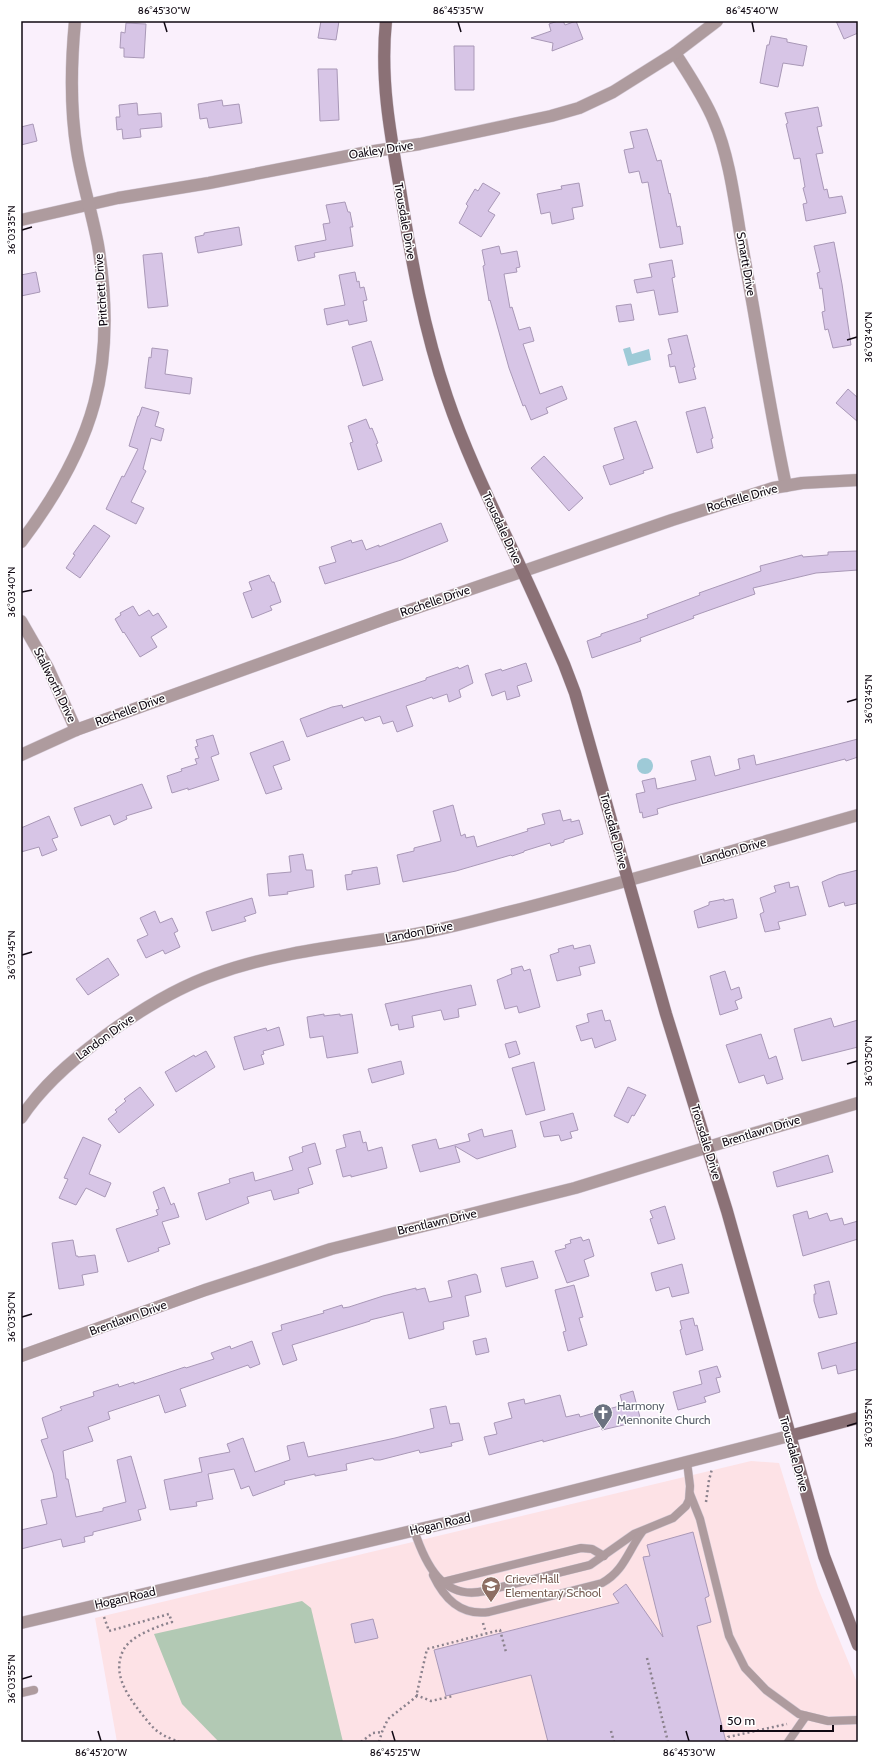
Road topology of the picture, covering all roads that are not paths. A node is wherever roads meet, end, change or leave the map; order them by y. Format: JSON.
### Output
{"nodes":[{"id":1,"x":75,"y":21,"type":"edge"},
{"id":2,"x":386,"y":21,"type":"edge"},
{"id":3,"x":717,"y":21,"type":"edge"},
{"id":4,"x":674,"y":53,"type":"junction"},
{"id":5,"x":393,"y":148,"type":"junction"},
{"id":6,"x":88,"y":204,"type":"junction"},
{"id":7,"x":21,"y":220,"type":"edge"},
{"id":8,"x":858,"y":480,"type":"edge"},
{"id":9,"x":786,"y":486,"type":"junction"},
{"id":10,"x":21,"y":542,"type":"edge"},
{"id":11,"x":523,"y":572,"type":"junction"},
{"id":12,"x":21,"y":621,"type":"edge"},
{"id":13,"x":76,"y":730,"type":"junction"},
{"id":14,"x":21,"y":755,"type":"edge"},
{"id":15,"x":858,"y":815,"type":"edge"},
{"id":16,"x":628,"y":881,"type":"junction"},
{"id":17,"x":858,"y":1103,"type":"edge"},
{"id":18,"x":21,"y":1118,"type":"edge"},
{"id":19,"x":708,"y":1147,"type":"junction"},
{"id":20,"x":21,"y":1356,"type":"edge"},
{"id":21,"x":858,"y":1418,"type":"edge"},
{"id":22,"x":789,"y":1436,"type":"junction"},
{"id":23,"x":687,"y":1462,"type":"junction"},
{"id":24,"x":690,"y":1494,"type":"junction"},
{"id":25,"x":414,"y":1530,"type":"junction"},
{"id":26,"x":643,"y":1531,"type":"junction"},
{"id":27,"x":604,"y":1556,"type":"junction"},
{"id":28,"x":426,"y":1562,"type":"junction"},
{"id":29,"x":443,"y":1582,"type":"junction"},
{"id":30,"x":21,"y":1623,"type":"edge"},
{"id":31,"x":858,"y":1645,"type":"edge"},
{"id":32,"x":34,"y":1690,"type":"dead end"},
{"id":33,"x":21,"y":1693,"type":"edge"},
{"id":34,"x":805,"y":1718,"type":"junction"},
{"id":35,"x":858,"y":1720,"type":"edge"},
{"id":36,"x":788,"y":1742,"type":"edge"}],
"edges":[{"from":1,"to":6,"type":"street","name":"Pritchett Drive"},
{"from":2,"to":5,"type":"street","name":"Trousdale Drive"},
{"from":3,"to":4,"type":"street","name":"Oakley Drive"},
{"from":4,"to":5,"type":"street","name":"Oakley Drive"},
{"from":4,"to":9,"type":"street","name":"Smartt Drive"},
{"from":5,"to":6,"type":"street","name":"Oakley Drive"},
{"from":5,"to":11,"type":"street","name":"Trousdale Drive"},
{"from":6,"to":7,"type":"street","name":"Oakley Drive"},
{"from":6,"to":10,"type":"street","name":"Pritchett Drive"},
{"from":8,"to":9,"type":"street","name":"Rochelle Drive"},
{"from":9,"to":11,"type":"street","name":"Rochelle Drive"},
{"from":11,"to":13,"type":"street","name":"Rochelle Drive"},
{"from":11,"to":16,"type":"street","name":"Trousdale Drive"},
{"from":12,"to":13,"type":"street","name":"Stallworth Drive"},
{"from":13,"to":14,"type":"street","name":"Rochelle Drive"},
{"from":15,"to":16,"type":"street","name":"Landon Drive"},
{"from":16,"to":18,"type":"street","name":"Landon Drive"},
{"from":16,"to":19,"type":"street","name":"Trousdale Drive"},
{"from":17,"to":19,"type":"street","name":"Brentlawn Drive"},
{"from":19,"to":20,"type":"street","name":"Brentlawn Drive"},
{"from":19,"to":22,"type":"street","name":"Trousdale Drive"},
{"from":21,"to":22,"type":"street","name":"Hogan Road"},
{"from":22,"to":23,"type":"street","name":"Hogan Road"},
{"from":22,"to":31,"type":"street","name":"Trousdale Drive"},
{"from":23,"to":24,"type":"lane"},
{"from":23,"to":25,"type":"street","name":"Hogan Road"},
{"from":24,"to":26,"type":"lane"},
{"from":24,"to":34,"type":"lane"},
{"from":25,"to":28,"type":"lane"},
{"from":25,"to":30,"type":"street","name":"Hogan Road"},
{"from":26,"to":27,"type":"lane"},
{"from":26,"to":28,"type":"lane"},
{"from":27,"to":29,"type":"lane"},
{"from":27,"to":29,"type":"lane"},
{"from":28,"to":29,"type":"lane"},
{"from":32,"to":33,"type":"lane"},
{"from":34,"to":35,"type":"lane"},
{"from":34,"to":36,"type":"lane"}]}
